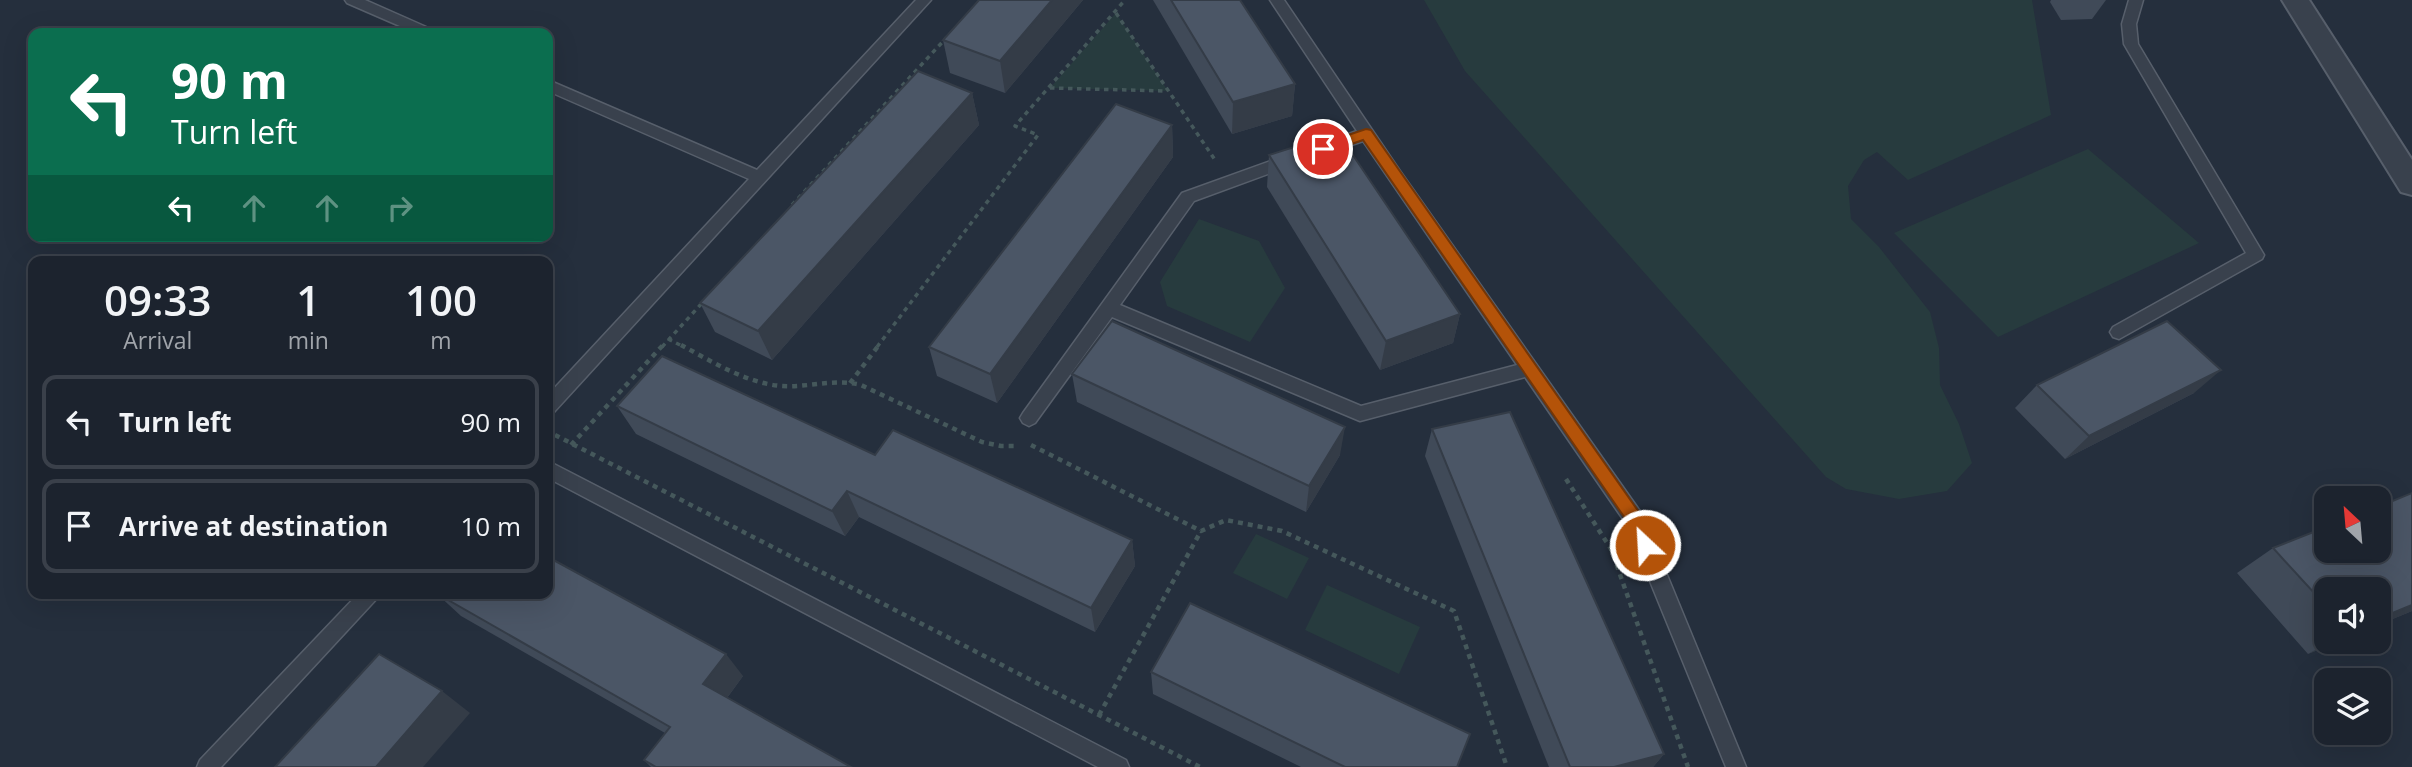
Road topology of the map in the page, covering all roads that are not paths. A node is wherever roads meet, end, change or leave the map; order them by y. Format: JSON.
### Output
{"nodes":[{"id":1,"x":352,"y":0,"type":"edge"},
{"id":2,"x":924,"y":0,"type":"edge"},
{"id":3,"x":1277,"y":0,"type":"edge"},
{"id":4,"x":2136,"y":0,"type":"edge"},
{"id":5,"x":2295,"y":0,"type":"edge"},
{"id":6,"x":416,"y":28,"type":"edge"},
{"id":7,"x":553,"y":87,"type":"edge"},
{"id":8,"x":1366,"y":134,"type":"junction"},
{"id":9,"x":758,"y":177,"type":"junction"},
{"id":10,"x":2412,"y":184,"type":"edge"},
{"id":11,"x":1109,"y":308,"type":"junction"},
{"id":12,"x":2119,"y":332,"type":"dead end"},
{"id":13,"x":1530,"y":369,"type":"junction"},
{"id":14,"x":553,"y":402,"type":"edge"},
{"id":15,"x":1030,"y":418,"type":"road end"},
{"id":16,"x":553,"y":472,"type":"edge"},
{"id":17,"x":366,"y":599,"type":"edge"},
{"id":18,"x":207,"y":767,"type":"edge"},
{"id":19,"x":1119,"y":767,"type":"edge"},
{"id":20,"x":1736,"y":767,"type":"edge"}],
"edges":[{"from":1,"to":6,"type":"lane"},
{"from":2,"to":9,"type":"lane"},
{"from":3,"to":8,"type":"lane"},
{"from":4,"to":12,"type":"lane"},
{"from":5,"to":10,"type":"street"},
{"from":7,"to":9,"type":"lane"},
{"from":8,"to":11,"type":"lane"},
{"from":8,"to":13,"type":"lane"},
{"from":9,"to":14,"type":"lane"},
{"from":11,"to":13,"type":"lane"},
{"from":11,"to":15,"type":"lane"},
{"from":13,"to":20,"type":"lane"},
{"from":16,"to":19,"type":"lane"},
{"from":17,"to":18,"type":"lane"}]}
